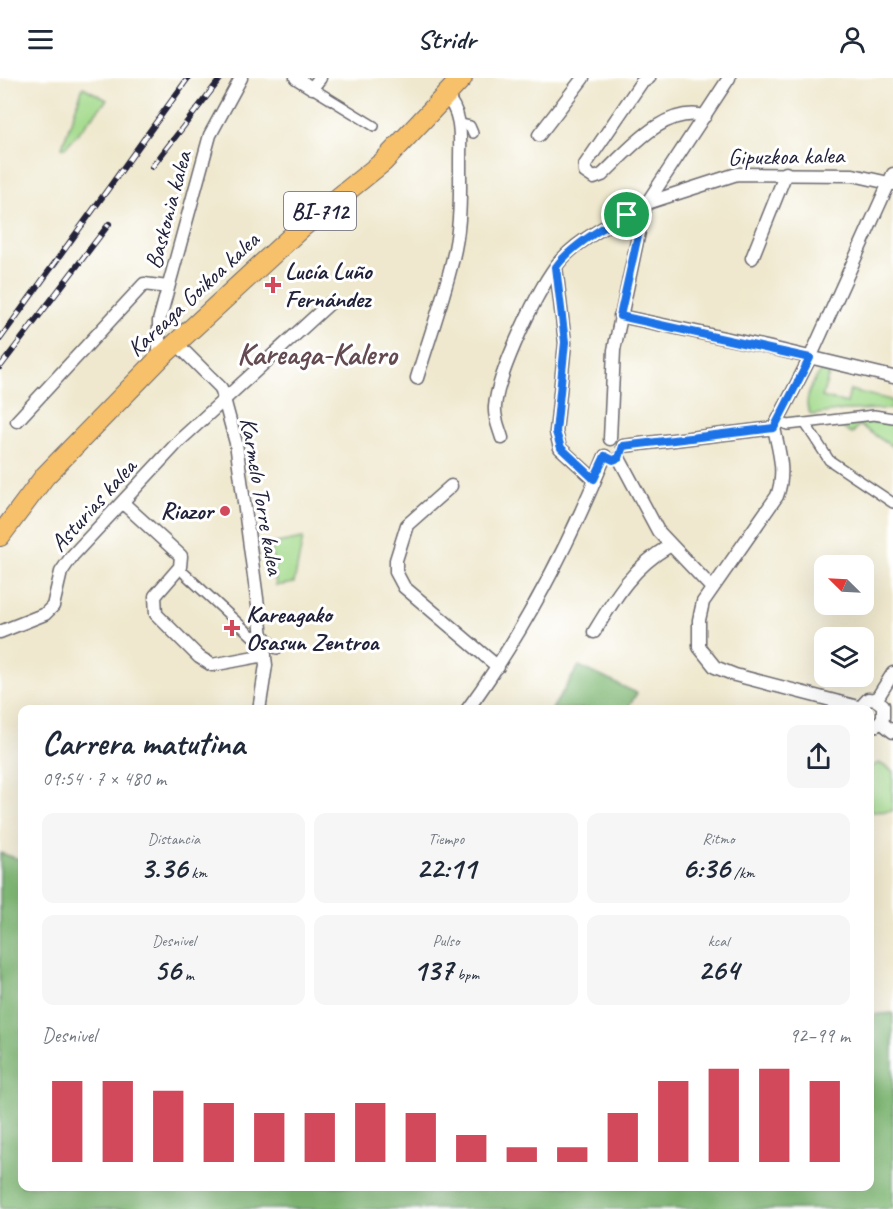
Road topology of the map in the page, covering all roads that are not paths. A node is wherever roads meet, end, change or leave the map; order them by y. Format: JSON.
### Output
{"nodes":[{"id":1,"x":241,"y":78,"type":"edge"},
{"id":2,"x":296,"y":78,"type":"edge"},
{"id":3,"x":462,"y":78,"type":"edge"},
{"id":4,"x":583,"y":78,"type":"edge"},
{"id":5,"x":649,"y":78,"type":"edge"},
{"id":6,"x":730,"y":80,"type":"edge"},
{"id":7,"x":316,"y":83,"type":"edge"},
{"id":8,"x":445,"y":95,"type":"junction"},
{"id":9,"x":705,"y":116,"type":"junction"},
{"id":10,"x":460,"y":124,"type":"junction"},
{"id":11,"x":374,"y":126,"type":"dead end"},
{"id":12,"x":473,"y":133,"type":"dead end"},
{"id":13,"x":539,"y":135,"type":"dead end"},
{"id":14,"x":786,"y":173,"type":"junction"},
{"id":15,"x":892,"y":180,"type":"edge"},
{"id":16,"x":645,"y":208,"type":"junction"},
{"id":17,"x":752,"y":258,"type":"dead end"},
{"id":18,"x":556,"y":267,"type":"junction"},
{"id":19,"x":168,"y":287,"type":"junction"},
{"id":20,"x":330,"y":303,"type":"dead end"},
{"id":21,"x":620,"y":316,"type":"junction"},
{"id":22,"x":176,"y":343,"type":"junction"},
{"id":23,"x":810,"y":358,"type":"junction"},
{"id":24,"x":159,"y":359,"type":"junction"},
{"id":25,"x":893,"y":377,"type":"edge"},
{"id":26,"x":417,"y":378,"type":"dead end"},
{"id":27,"x":224,"y":401,"type":"junction"},
{"id":28,"x":893,"y":418,"type":"edge"},
{"id":29,"x":17,"y":422,"type":"dead end"},
{"id":30,"x":805,"y":423,"type":"junction"},
{"id":31,"x":776,"y":424,"type":"junction"},
{"id":32,"x":502,"y":438,"type":"dead end"},
{"id":33,"x":610,"y":439,"type":"junction"},
{"id":34,"x":621,"y":452,"type":"junction"},
{"id":35,"x":605,"y":456,"type":"junction"},
{"id":36,"x":594,"y":479,"type":"junction"},
{"id":37,"x":451,"y":486,"type":"dead end"},
{"id":38,"x":123,"y":503,"type":"junction"},
{"id":39,"x":893,"y":503,"type":"edge"},
{"id":40,"x":0,"y":536,"type":"edge"},
{"id":41,"x":669,"y":546,"type":"junction"},
{"id":42,"x":185,"y":574,"type":"dead end"},
{"id":43,"x":712,"y":588,"type":"junction"},
{"id":44,"x":0,"y":632,"type":"edge"},
{"id":45,"x":594,"y":632,"type":"dead end"},
{"id":46,"x":263,"y":634,"type":"junction"},
{"id":47,"x":277,"y":649,"type":"dead end"},
{"id":48,"x":265,"y":655,"type":"junction"},
{"id":49,"x":498,"y":667,"type":"junction"},
{"id":50,"x":893,"y":673,"type":"edge"},
{"id":51,"x":876,"y":700,"type":"junction"},
{"id":52,"x":260,"y":705,"type":"edge"},
{"id":53,"x":471,"y":705,"type":"edge"},
{"id":54,"x":847,"y":705,"type":"edge"},
{"id":55,"x":861,"y":705,"type":"edge"},
{"id":56,"x":876,"y":724,"type":"edge"},
{"id":57,"x":893,"y":732,"type":"edge"}],
"edges":[{"from":1,"to":19,"type":"street","name":"Baskonia kalea"},
{"from":2,"to":7,"type":"street"},
{"from":3,"to":8,"type":"main road","name":"Kareaga Goikoa kalea","number":"BI-712"},
{"from":4,"to":13,"type":"street"},
{"from":5,"to":9,"type":"street"},
{"from":6,"to":9,"type":"street"},
{"from":7,"to":11,"type":"street"},
{"from":8,"to":10,"type":"street"},
{"from":8,"to":22,"type":"main road","name":"Kareaga Goikoa kalea","number":"BI-712"},
{"from":9,"to":16,"type":"street"},
{"from":10,"to":12,"type":"street"},
{"from":10,"to":26,"type":"street"},
{"from":14,"to":15,"type":"street","name":"Gipuzkoa kalea"},
{"from":14,"to":16,"type":"street","name":"Gipuzkoa kalea"},
{"from":14,"to":17,"type":"street"},
{"from":15,"to":23,"type":"street"},
{"from":16,"to":18,"type":"street","name":"Gipuzkoa kalea"},
{"from":16,"to":21,"type":"street"},
{"from":18,"to":32,"type":"street","name":"Gipuzkoa kalea"},
{"from":18,"to":36,"type":"street"},
{"from":19,"to":24,"type":"street","name":"Baskonia kalea"},
{"from":19,"to":29,"type":"street"},
{"from":20,"to":27,"type":"street","name":"Asturias kalea"},
{"from":21,"to":23,"type":"street"},
{"from":21,"to":33,"type":"street"},
{"from":22,"to":24,"type":"main road","name":"Kareaga Goikoa kalea","number":"BI-712"},
{"from":22,"to":27,"type":"street","name":"Karmelo Torre kalea"},
{"from":23,"to":25,"type":"street"},
{"from":23,"to":31,"type":"street"},
{"from":24,"to":40,"type":"main road","name":"Kareaga Goikoa kalea","number":"BI-712"},
{"from":27,"to":38,"type":"street","name":"Asturias kalea"},
{"from":27,"to":46,"type":"street","name":"Karmelo Torre kalea"},
{"from":28,"to":30,"type":"street"},
{"from":30,"to":31,"type":"street"},
{"from":30,"to":39,"type":"street"},
{"from":31,"to":34,"type":"street"},
{"from":31,"to":43,"type":"street"},
{"from":33,"to":34,"type":"street"},
{"from":33,"to":35,"type":"street"},
{"from":34,"to":35,"type":"street"},
{"from":34,"to":41,"type":"street"},
{"from":35,"to":36,"type":"street"},
{"from":36,"to":49,"type":"street"},
{"from":37,"to":49,"type":"street"},
{"from":38,"to":44,"type":"street","name":"Asturias kalea"},
{"from":38,"to":48,"type":"street"},
{"from":41,"to":43,"type":"street"},
{"from":41,"to":45,"type":"street"},
{"from":42,"to":46,"type":"street"},
{"from":43,"to":54,"type":"street"},
{"from":46,"to":47,"type":"street"},
{"from":46,"to":48,"type":"street","name":"Karmelo Torre kalea"},
{"from":48,"to":52,"type":"street","name":"Karmelo Torre kalea"},
{"from":49,"to":53,"type":"street"},
{"from":50,"to":51,"type":"street"},
{"from":51,"to":55,"type":"street"},
{"from":51,"to":56,"type":"street"},
{"from":56,"to":57,"type":"street"}]}
